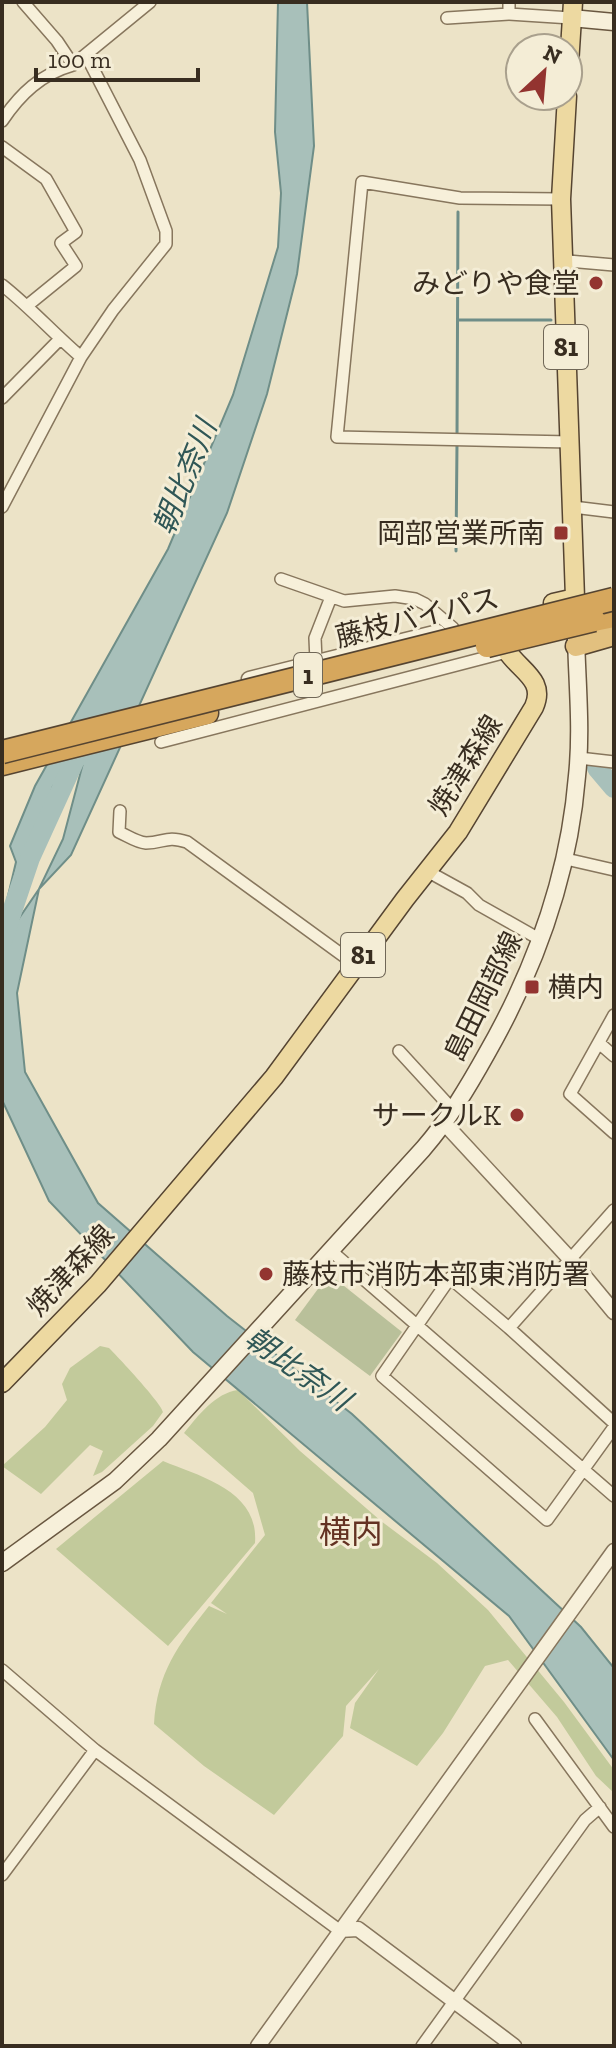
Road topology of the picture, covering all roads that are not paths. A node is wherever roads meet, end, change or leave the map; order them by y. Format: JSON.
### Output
{"nodes":[{"id":1,"x":23,"y":2,"type":"edge"},
{"id":2,"x":150,"y":2,"type":"edge"},
{"id":3,"x":509,"y":8,"type":"edge"},
{"id":4,"x":572,"y":10,"type":"edge"},
{"id":5,"x":447,"y":18,"type":"dead end"},
{"id":6,"x":614,"y":22,"type":"edge"},
{"id":7,"x":571,"y":32,"type":"edge"},
{"id":8,"x":86,"y":55,"type":"junction"},
{"id":9,"x":73,"y":65,"type":"junction"},
{"id":10,"x":566,"y":112,"type":"edge"},
{"id":11,"x":2,"y":121,"type":"edge"},
{"id":12,"x":2,"y":147,"type":"edge"},
{"id":13,"x":561,"y":199,"type":"junction"},
{"id":14,"x":562,"y":257,"type":"junction"},
{"id":15,"x":614,"y":265,"type":"edge"},
{"id":16,"x":2,"y":285,"type":"edge"},
{"id":17,"x":28,"y":305,"type":"junction"},
{"id":18,"x":60,"y":339,"type":"junction"},
{"id":19,"x":81,"y":357,"type":"junction"},
{"id":20,"x":2,"y":398,"type":"edge"},
{"id":21,"x":571,"y":442,"type":"junction"},
{"id":22,"x":2,"y":475,"type":"edge"},
{"id":23,"x":14,"y":485,"type":"junction"},
{"id":24,"x":2,"y":507,"type":"edge"},
{"id":25,"x":573,"y":507,"type":"junction"},
{"id":26,"x":614,"y":512,"type":"edge"},
{"id":27,"x":281,"y":579,"type":"dead end"},
{"id":28,"x":614,"y":589,"type":"edge"},
{"id":29,"x":331,"y":597,"type":"junction"},
{"id":30,"x":575,"y":598,"type":"junction"},
{"id":31,"x":614,"y":599,"type":"edge"},
{"id":32,"x":604,"y":618,"type":"edge"},
{"id":33,"x":492,"y":619,"type":"junction"},
{"id":34,"x":453,"y":628,"type":"junction"},
{"id":35,"x":614,"y":635,"type":"edge"},
{"id":36,"x":576,"y":646,"type":"junction"},
{"id":37,"x":507,"y":652,"type":"junction"},
{"id":38,"x":316,"y":661,"type":"junction"},
{"id":39,"x":161,"y":742,"type":"dead end"},
{"id":40,"x":2,"y":750,"type":"edge"},
{"id":41,"x":614,"y":762,"type":"edge"},
{"id":42,"x":2,"y":764,"type":"edge"},
{"id":43,"x":578,"y":766,"type":"junction"},
{"id":44,"x":120,"y":811,"type":"dead end"},
{"id":45,"x":566,"y":859,"type":"junction"},
{"id":46,"x":614,"y":870,"type":"edge"},
{"id":47,"x":427,"y":871,"type":"junction"},
{"id":48,"x":541,"y":940,"type":"junction"},
{"id":49,"x":356,"y":965,"type":"junction"},
{"id":50,"x":614,"y":1015,"type":"edge"},
{"id":51,"x":599,"y":1043,"type":"junction"},
{"id":52,"x":399,"y":1051,"type":"dead end"},
{"id":53,"x":614,"y":1056,"type":"edge"},
{"id":54,"x":449,"y":1118,"type":"junction"},
{"id":55,"x":614,"y":1133,"type":"edge"},
{"id":56,"x":614,"y":1210,"type":"edge"},
{"id":57,"x":330,"y":1250,"type":"junction"},
{"id":58,"x":571,"y":1260,"type":"junction"},
{"id":59,"x":614,"y":1312,"type":"edge"},
{"id":60,"x":415,"y":1325,"type":"junction"},
{"id":61,"x":509,"y":1328,"type":"junction"},
{"id":62,"x":2,"y":1383,"type":"edge"},
{"id":63,"x":614,"y":1425,"type":"edge"},
{"id":64,"x":584,"y":1470,"type":"junction"},
{"id":65,"x":614,"y":1496,"type":"edge"},
{"id":66,"x":614,"y":1551,"type":"edge"},
{"id":67,"x":2,"y":1563,"type":"edge"},
{"id":68,"x":2,"y":1670,"type":"edge"},
{"id":69,"x":535,"y":1719,"type":"dead end"},
{"id":70,"x":95,"y":1750,"type":"junction"},
{"id":71,"x":600,"y":1807,"type":"junction"},
{"id":72,"x":614,"y":1827,"type":"edge"},
{"id":73,"x":2,"y":1875,"type":"edge"},
{"id":74,"x":337,"y":1935,"type":"junction"},
{"id":75,"x":454,"y":2002,"type":"junction"},
{"id":76,"x":258,"y":2046,"type":"edge"},
{"id":77,"x":422,"y":2046,"type":"edge"},
{"id":78,"x":514,"y":2046,"type":"edge"}],
"edges":[{"from":1,"to":9,"type":"street"},
{"from":2,"to":8,"type":"street"},
{"from":3,"to":4,"type":"street"},
{"from":3,"to":5,"type":"street"},
{"from":4,"to":6,"type":"main road"},
{"from":4,"to":7,"type":"main road"},
{"from":8,"to":9,"type":"street"},
{"from":8,"to":19,"type":"street"},
{"from":9,"to":11,"type":"street"},
{"from":10,"to":13,"type":"main road","number":"81"},
{"from":12,"to":17,"type":"street"},
{"from":13,"to":14,"type":"main road","number":"81"},
{"from":13,"to":21,"type":"street"},
{"from":14,"to":15,"type":"street"},
{"from":14,"to":21,"type":"main road","number":"81"},
{"from":16,"to":17,"type":"street"},
{"from":17,"to":18,"type":"street"},
{"from":18,"to":19,"type":"street"},
{"from":18,"to":20,"type":"street"},
{"from":19,"to":23,"type":"street"},
{"from":21,"to":25,"type":"main road","number":"81"},
{"from":22,"to":23,"type":"street"},
{"from":23,"to":24,"type":"street"},
{"from":25,"to":26,"type":"street"},
{"from":25,"to":30,"type":"main road","number":"81"},
{"from":27,"to":29,"type":"street"},
{"from":28,"to":30,"type":"highway"},
{"from":29,"to":34,"type":"street"},
{"from":29,"to":38,"type":"street"},
{"from":30,"to":33,"type":"main road"},
{"from":30,"to":36,"type":"main road","name":"島田岡部線"},
{"from":31,"to":40,"type":"highway","name":"藤枝バイパス","number":"1","bridge":true},
{"from":32,"to":42,"type":"highway","name":"藤枝バイパス","number":"1","bridge":true},
{"from":33,"to":34,"type":"street"},
{"from":33,"to":37,"type":"main road","name":"焼津森線","number":"81"},
{"from":34,"to":38,"type":"street"},
{"from":35,"to":36,"type":"highway"},
{"from":36,"to":43,"type":"main road","name":"島田岡部線"},
{"from":37,"to":39,"type":"street"},
{"from":37,"to":47,"type":"main road","name":"焼津森線","number":"81"},
{"from":38,"to":40,"type":"street","bridge":true},
{"from":41,"to":43,"type":"street"},
{"from":43,"to":45,"type":"main road","name":"島田岡部線"},
{"from":44,"to":49,"type":"street"},
{"from":45,"to":46,"type":"street"},
{"from":45,"to":48,"type":"main road","name":"島田岡部線"},
{"from":47,"to":48,"type":"street"},
{"from":47,"to":49,"type":"main road","name":"焼津森線","number":"81"},
{"from":48,"to":54,"type":"main road","name":"島田岡部線"},
{"from":49,"to":62,"type":"main road","name":"焼津森線","number":"81"},
{"from":50,"to":51,"type":"street"},
{"from":51,"to":53,"type":"street"},
{"from":51,"to":55,"type":"street"},
{"from":52,"to":54,"type":"street"},
{"from":54,"to":57,"type":"main road","name":"島田岡部線"},
{"from":54,"to":58,"type":"street"},
{"from":56,"to":58,"type":"street"},
{"from":57,"to":60,"type":"street"},
{"from":57,"to":67,"type":"main road","name":"島田岡部線"},
{"from":58,"to":59,"type":"street"},
{"from":58,"to":61,"type":"street"},
{"from":60,"to":61,"type":"street"},
{"from":60,"to":64,"type":"street"},
{"from":60,"to":64,"type":"street"},
{"from":61,"to":63,"type":"street"},
{"from":63,"to":64,"type":"street"},
{"from":64,"to":65,"type":"street"},
{"from":66,"to":74,"type":"street"},
{"from":68,"to":70,"type":"street"},
{"from":69,"to":71,"type":"street"},
{"from":70,"to":73,"type":"street"},
{"from":70,"to":74,"type":"street"},
{"from":71,"to":72,"type":"street"},
{"from":71,"to":75,"type":"street"},
{"from":74,"to":75,"type":"street"},
{"from":74,"to":76,"type":"street"},
{"from":75,"to":77,"type":"street"},
{"from":75,"to":78,"type":"street"}]}
